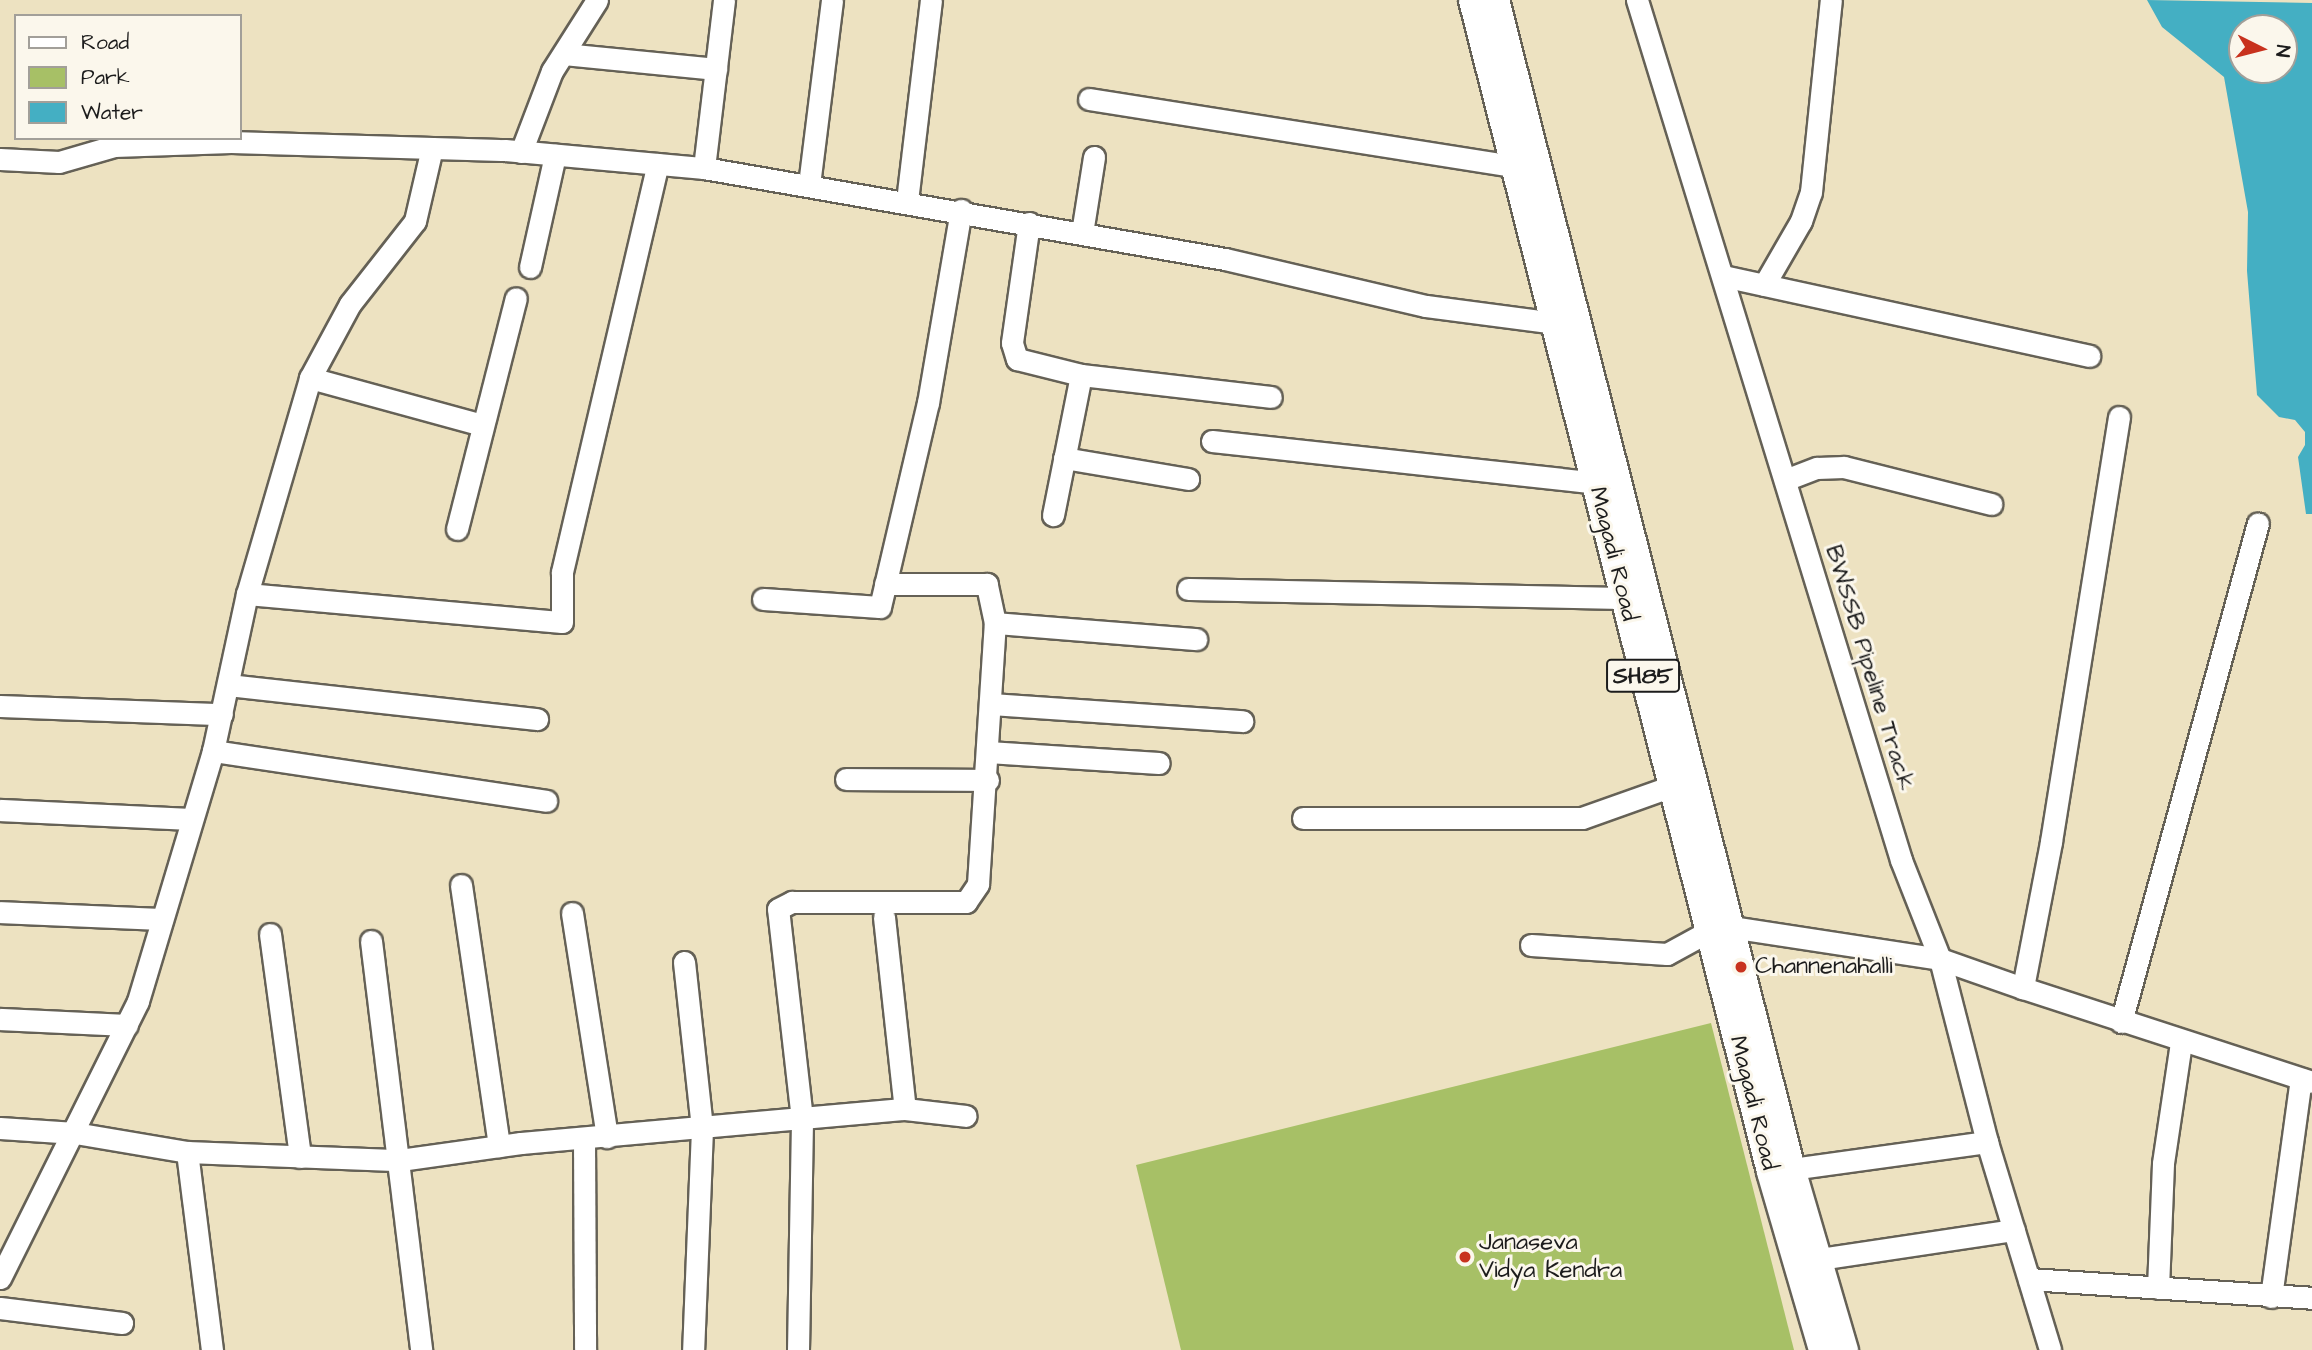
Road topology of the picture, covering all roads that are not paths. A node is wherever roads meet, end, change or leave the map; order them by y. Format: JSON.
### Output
{"nodes":[{"id":1,"x":597,"y":0,"type":"edge"},
{"id":2,"x":724,"y":0,"type":"edge"},
{"id":3,"x":832,"y":0,"type":"edge"},
{"id":4,"x":931,"y":0,"type":"edge"},
{"id":5,"x":1472,"y":0,"type":"edge"},
{"id":6,"x":1496,"y":0,"type":"edge"},
{"id":7,"x":1637,"y":0,"type":"edge"},
{"id":8,"x":1834,"y":1,"type":"edge"},
{"id":9,"x":564,"y":54,"type":"junction"},
{"id":10,"x":716,"y":69,"type":"junction"},
{"id":11,"x":1088,"y":99,"type":"dead end"},
{"id":12,"x":432,"y":148,"type":"junction"},
{"id":13,"x":521,"y":152,"type":"junction"},
{"id":14,"x":555,"y":155,"type":"junction"},
{"id":15,"x":1094,"y":157,"type":"dead end"},
{"id":16,"x":0,"y":159,"type":"edge"},
{"id":17,"x":658,"y":164,"type":"junction"},
{"id":18,"x":1516,"y":167,"type":"junction"},
{"id":19,"x":704,"y":169,"type":"junction"},
{"id":20,"x":809,"y":185,"type":"junction"},
{"id":21,"x":907,"y":201,"type":"junction"},
{"id":22,"x":961,"y":210,"type":"junction"},
{"id":23,"x":1028,"y":223,"type":"junction"},
{"id":24,"x":1082,"y":233,"type":"junction"},
{"id":25,"x":530,"y":267,"type":"dead end"},
{"id":26,"x":1723,"y":276,"type":"junction"},
{"id":27,"x":1763,"y":285,"type":"junction"},
{"id":28,"x":516,"y":298,"type":"dead end"},
{"id":29,"x":1567,"y":325,"type":"junction"},
{"id":30,"x":2089,"y":356,"type":"dead end"},
{"id":31,"x":1081,"y":375,"type":"junction"},
{"id":32,"x":310,"y":378,"type":"junction"},
{"id":33,"x":1271,"y":397,"type":"dead end"},
{"id":34,"x":2119,"y":417,"type":"dead end"},
{"id":35,"x":482,"y":425,"type":"junction"},
{"id":36,"x":1212,"y":441,"type":"dead end"},
{"id":37,"x":1065,"y":458,"type":"junction"},
{"id":38,"x":1188,"y":479,"type":"dead end"},
{"id":39,"x":1785,"y":481,"type":"junction"},
{"id":40,"x":1596,"y":483,"type":"junction"},
{"id":41,"x":1991,"y":503,"type":"dead end"},
{"id":42,"x":1053,"y":515,"type":"dead end"},
{"id":43,"x":2258,"y":523,"type":"dead end"},
{"id":44,"x":457,"y":529,"type":"dead end"},
{"id":45,"x":885,"y":584,"type":"junction"},
{"id":46,"x":1188,"y":589,"type":"dead end"},
{"id":47,"x":247,"y":594,"type":"junction"},
{"id":48,"x":1623,"y":598,"type":"junction"},
{"id":49,"x":763,"y":599,"type":"dead end"},
{"id":50,"x":995,"y":623,"type":"junction"},
{"id":51,"x":1196,"y":639,"type":"dead end"},
{"id":52,"x":228,"y":685,"type":"junction"},
{"id":53,"x":991,"y":704,"type":"junction"},
{"id":54,"x":0,"y":706,"type":"edge"},
{"id":55,"x":222,"y":714,"type":"junction"},
{"id":56,"x":537,"y":719,"type":"dead end"},
{"id":57,"x":1242,"y":721,"type":"dead end"},
{"id":58,"x":212,"y":751,"type":"junction"},
{"id":59,"x":988,"y":752,"type":"junction"},
{"id":60,"x":1159,"y":763,"type":"dead end"},
{"id":61,"x":846,"y":779,"type":"dead end"},
{"id":62,"x":988,"y":780,"type":"junction"},
{"id":63,"x":1672,"y":786,"type":"junction"},
{"id":64,"x":546,"y":801,"type":"dead end"},
{"id":65,"x":0,"y":810,"type":"edge"},
{"id":66,"x":1303,"y":818,"type":"dead end"},
{"id":67,"x":191,"y":819,"type":"junction"},
{"id":68,"x":461,"y":885,"type":"dead end"},
{"id":69,"x":0,"y":912,"type":"edge"},
{"id":70,"x":572,"y":913,"type":"dead end"},
{"id":71,"x":884,"y":917,"type":"dead end"},
{"id":72,"x":162,"y":919,"type":"junction"},
{"id":73,"x":1720,"y":929,"type":"junction"},
{"id":74,"x":270,"y":934,"type":"dead end"},
{"id":75,"x":371,"y":941,"type":"dead end"},
{"id":76,"x":1531,"y":945,"type":"dead end"},
{"id":77,"x":1940,"y":959,"type":"junction"},
{"id":78,"x":684,"y":962,"type":"dead end"},
{"id":79,"x":2022,"y":988,"type":"junction"},
{"id":80,"x":0,"y":1019,"type":"edge"},
{"id":81,"x":2121,"y":1021,"type":"junction"},
{"id":82,"x":127,"y":1025,"type":"junction"},
{"id":83,"x":2181,"y":1042,"type":"junction"},
{"id":84,"x":2307,"y":1081,"type":"edge"},
{"id":85,"x":905,"y":1109,"type":"junction"},
{"id":86,"x":966,"y":1116,"type":"dead end"},
{"id":87,"x":802,"y":1119,"type":"junction"},
{"id":88,"x":0,"y":1128,"type":"edge"},
{"id":89,"x":702,"y":1129,"type":"junction"},
{"id":90,"x":75,"y":1133,"type":"junction"},
{"id":91,"x":607,"y":1137,"type":"junction"},
{"id":92,"x":584,"y":1138,"type":"junction"},
{"id":93,"x":1987,"y":1142,"type":"junction"},
{"id":94,"x":499,"y":1146,"type":"junction"},
{"id":95,"x":187,"y":1152,"type":"junction"},
{"id":96,"x":299,"y":1157,"type":"junction"},
{"id":97,"x":400,"y":1160,"type":"junction"},
{"id":98,"x":1792,"y":1168,"type":"junction"},
{"id":99,"x":2014,"y":1230,"type":"junction"},
{"id":100,"x":1819,"y":1259,"type":"junction"},
{"id":101,"x":0,"y":1278,"type":"edge"},
{"id":102,"x":2029,"y":1279,"type":"junction"},
{"id":103,"x":2158,"y":1288,"type":"junction"},
{"id":104,"x":2270,"y":1297,"type":"junction"},
{"id":105,"x":2312,"y":1298,"type":"edge"},
{"id":106,"x":0,"y":1308,"type":"edge"},
{"id":107,"x":122,"y":1324,"type":"dead end"},
{"id":108,"x":212,"y":1350,"type":"edge"},
{"id":109,"x":421,"y":1350,"type":"edge"},
{"id":110,"x":585,"y":1350,"type":"edge"},
{"id":111,"x":692,"y":1350,"type":"edge"},
{"id":112,"x":798,"y":1350,"type":"edge"},
{"id":113,"x":1822,"y":1350,"type":"edge"},
{"id":114,"x":1845,"y":1350,"type":"edge"},
{"id":115,"x":2050,"y":1350,"type":"edge"}],
"edges":[{"from":1,"to":9,"type":"street"},
{"from":2,"to":10,"type":"street"},
{"from":3,"to":20,"type":"street"},
{"from":4,"to":21,"type":"street"},
{"from":5,"to":18,"type":"main road","name":"Magadi Road","number":"SH85"},
{"from":6,"to":29,"type":"main road","name":"Magadi Road","number":"SH85"},
{"from":7,"to":26,"type":"street","name":"BWSSB Pipeline Track"},
{"from":8,"to":27,"type":"street"},
{"from":9,"to":10,"type":"street"},
{"from":9,"to":13,"type":"street"},
{"from":10,"to":19,"type":"street"},
{"from":11,"to":18,"type":"street"},
{"from":12,"to":13,"type":"street"},
{"from":12,"to":16,"type":"street"},
{"from":12,"to":32,"type":"street"},
{"from":13,"to":14,"type":"street"},
{"from":14,"to":17,"type":"street"},
{"from":14,"to":25,"type":"street"},
{"from":15,"to":24,"type":"street"},
{"from":17,"to":19,"type":"street"},
{"from":17,"to":47,"type":"street"},
{"from":18,"to":29,"type":"main road","name":"Magadi Road","number":"SH85"},
{"from":19,"to":20,"type":"street"},
{"from":20,"to":21,"type":"street"},
{"from":21,"to":22,"type":"street"},
{"from":22,"to":23,"type":"street"},
{"from":22,"to":45,"type":"street"},
{"from":23,"to":24,"type":"street"},
{"from":23,"to":31,"type":"street"},
{"from":24,"to":29,"type":"street"},
{"from":26,"to":27,"type":"street"},
{"from":26,"to":39,"type":"street","name":"BWSSB Pipeline Track"},
{"from":27,"to":30,"type":"street"},
{"from":28,"to":35,"type":"street"},
{"from":29,"to":40,"type":"main road","name":"Magadi Road","number":"SH85"},
{"from":29,"to":73,"type":"main road","name":"Magadi Road","number":"SH85"},
{"from":31,"to":33,"type":"street"},
{"from":31,"to":37,"type":"street"},
{"from":32,"to":35,"type":"street"},
{"from":32,"to":47,"type":"street"},
{"from":34,"to":79,"type":"street"},
{"from":35,"to":44,"type":"street"},
{"from":36,"to":40,"type":"street"},
{"from":37,"to":38,"type":"street"},
{"from":37,"to":42,"type":"street"},
{"from":39,"to":41,"type":"street"},
{"from":39,"to":77,"type":"street","name":"BWSSB Pipeline Track"},
{"from":40,"to":48,"type":"main road","name":"Magadi Road","number":"SH85"},
{"from":43,"to":81,"type":"street"},
{"from":45,"to":49,"type":"street"},
{"from":45,"to":50,"type":"street"},
{"from":46,"to":48,"type":"street"},
{"from":47,"to":52,"type":"street"},
{"from":48,"to":63,"type":"main road","name":"Magadi Road","number":"SH85"},
{"from":50,"to":51,"type":"street"},
{"from":50,"to":53,"type":"street"},
{"from":52,"to":55,"type":"street"},
{"from":52,"to":56,"type":"street"},
{"from":53,"to":57,"type":"street"},
{"from":53,"to":59,"type":"street"},
{"from":54,"to":55,"type":"street"},
{"from":55,"to":58,"type":"street"},
{"from":58,"to":64,"type":"street"},
{"from":58,"to":67,"type":"street"},
{"from":59,"to":60,"type":"street"},
{"from":59,"to":62,"type":"street"},
{"from":61,"to":62,"type":"street"},
{"from":62,"to":87,"type":"street"},
{"from":63,"to":66,"type":"street"},
{"from":63,"to":73,"type":"main road","name":"Magadi Road","number":"SH85"},
{"from":65,"to":67,"type":"street"},
{"from":67,"to":72,"type":"street"},
{"from":68,"to":94,"type":"street"},
{"from":69,"to":72,"type":"street"},
{"from":70,"to":91,"type":"street"},
{"from":71,"to":85,"type":"street"},
{"from":72,"to":82,"type":"street"},
{"from":73,"to":76,"type":"street"},
{"from":73,"to":77,"type":"street"},
{"from":73,"to":98,"type":"main road","name":"Magadi Road","number":"SH85"},
{"from":73,"to":113,"type":"main road","name":"Magadi Road","number":"SH85"},
{"from":74,"to":96,"type":"street"},
{"from":75,"to":97,"type":"street"},
{"from":77,"to":79,"type":"street"},
{"from":77,"to":93,"type":"street","name":"BWSSB Pipeline Track"},
{"from":78,"to":89,"type":"street"},
{"from":79,"to":81,"type":"street"},
{"from":80,"to":82,"type":"street"},
{"from":81,"to":83,"type":"street"},
{"from":82,"to":90,"type":"street"},
{"from":83,"to":84,"type":"street"},
{"from":83,"to":103,"type":"street"},
{"from":84,"to":104,"type":"street"},
{"from":85,"to":86,"type":"street"},
{"from":85,"to":87,"type":"street"},
{"from":87,"to":89,"type":"street"},
{"from":87,"to":112,"type":"street"},
{"from":88,"to":90,"type":"street"},
{"from":89,"to":91,"type":"street"},
{"from":89,"to":111,"type":"street"},
{"from":90,"to":95,"type":"street"},
{"from":90,"to":101,"type":"street"},
{"from":91,"to":92,"type":"street"},
{"from":92,"to":94,"type":"street"},
{"from":92,"to":110,"type":"street"},
{"from":93,"to":98,"type":"street"},
{"from":93,"to":99,"type":"street","name":"BWSSB Pipeline Track"},
{"from":94,"to":97,"type":"street"},
{"from":95,"to":96,"type":"street"},
{"from":95,"to":108,"type":"street"},
{"from":96,"to":97,"type":"street"},
{"from":97,"to":109,"type":"street"},
{"from":98,"to":100,"type":"main road","name":"Magadi Road","number":"SH85"},
{"from":99,"to":100,"type":"street"},
{"from":99,"to":102,"type":"street","name":"BWSSB Pipeline Track"},
{"from":100,"to":114,"type":"main road","name":"Magadi Road","number":"SH85"},
{"from":102,"to":103,"type":"street"},
{"from":102,"to":115,"type":"street","name":"BWSSB Pipeline Track"},
{"from":103,"to":104,"type":"street"},
{"from":104,"to":105,"type":"street"},
{"from":106,"to":107,"type":"street"}]}
